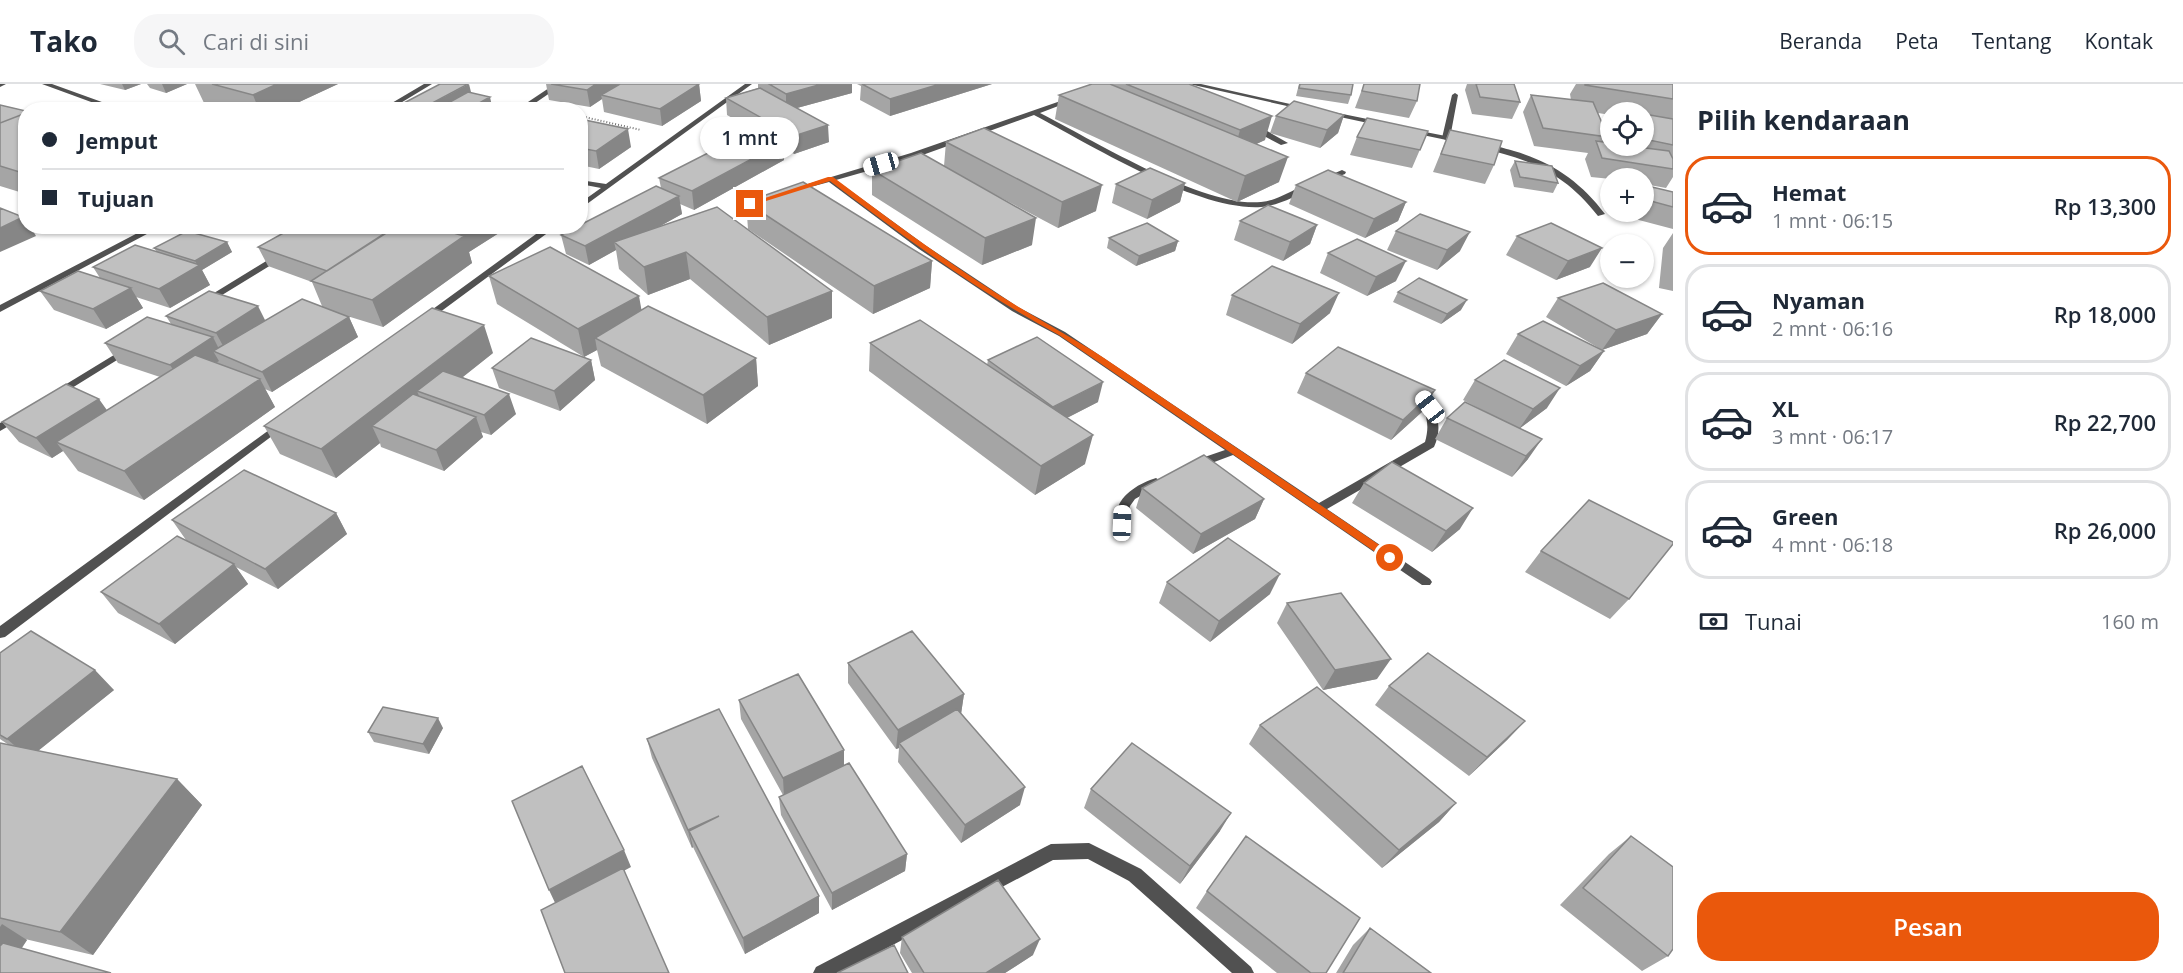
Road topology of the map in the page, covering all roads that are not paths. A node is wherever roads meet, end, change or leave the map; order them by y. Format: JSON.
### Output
{"nodes":[{"id":1,"x":45,"y":84,"type":"edge"},
{"id":2,"x":429,"y":84,"type":"edge"},
{"id":3,"x":560,"y":84,"type":"edge"},
{"id":4,"x":750,"y":84,"type":"edge"},
{"id":5,"x":1192,"y":84,"type":"edge"},
{"id":6,"x":1184,"y":89,"type":"edge"},
{"id":7,"x":1194,"y":95,"type":"edge"},
{"id":8,"x":1455,"y":95,"type":"dead end"},
{"id":9,"x":1080,"y":96,"type":"edge"},
{"id":10,"x":98,"y":102,"type":"edge"},
{"id":11,"x":396,"y":102,"type":"edge"},
{"id":12,"x":532,"y":102,"type":"edge"},
{"id":13,"x":1035,"y":113,"type":"junction"},
{"id":14,"x":1244,"y":122,"type":"edge"},
{"id":15,"x":1394,"y":126,"type":"edge"},
{"id":16,"x":1404,"y":129,"type":"edge"},
{"id":17,"x":1446,"y":138,"type":"junction"},
{"id":18,"x":1466,"y":142,"type":"edge"},
{"id":19,"x":1284,"y":143,"type":"dead end"},
{"id":20,"x":1476,"y":144,"type":"edge"},
{"id":21,"x":1341,"y":172,"type":"dead end"},
{"id":22,"x":831,"y":179,"type":"junction"},
{"id":23,"x":588,"y":183,"type":"edge"},
{"id":24,"x":607,"y":187,"type":"junction"},
{"id":25,"x":787,"y":192,"type":"edge"},
{"id":26,"x":588,"y":201,"type":"edge"},
{"id":27,"x":1600,"y":213,"type":"edge"},
{"id":28,"x":143,"y":234,"type":"edge"},
{"id":29,"x":542,"y":234,"type":"edge"},
{"id":30,"x":288,"y":251,"type":"edge"},
{"id":31,"x":198,"y":306,"type":"edge"},
{"id":32,"x":0,"y":309,"type":"edge"},
{"id":33,"x":412,"y":329,"type":"edge"},
{"id":34,"x":138,"y":343,"type":"edge"},
{"id":35,"x":1418,"y":392,"type":"edge"},
{"id":36,"x":50,"y":397,"type":"edge"},
{"id":37,"x":30,"y":409,"type":"edge"},
{"id":38,"x":289,"y":418,"type":"edge"},
{"id":39,"x":0,"y":428,"type":"edge"},
{"id":40,"x":1233,"y":451,"type":"junction"},
{"id":41,"x":1188,"y":468,"type":"edge"},
{"id":42,"x":1168,"y":477,"type":"edge"},
{"id":43,"x":1318,"y":509,"type":"junction"},
{"id":44,"x":1122,"y":523,"type":"dead end"},
{"id":45,"x":1426,"y":582,"type":"dead end"},
{"id":46,"x":0,"y":633,"type":"edge"},
{"id":47,"x":822,"y":973,"type":"edge"},
{"id":48,"x":1245,"y":973,"type":"edge"}],
"edges":[{"from":1,"to":10,"type":"street"},
{"from":2,"to":11,"type":"street"},
{"from":3,"to":12,"type":"street"},
{"from":4,"to":24,"type":"street"},
{"from":5,"to":15,"type":"street"},
{"from":6,"to":7,"type":"street"},
{"from":8,"to":17,"type":"street"},
{"from":9,"to":13,"type":"street"},
{"from":13,"to":21,"type":"street"},
{"from":13,"to":22,"type":"street"},
{"from":14,"to":19,"type":"street"},
{"from":16,"to":17,"type":"street"},
{"from":17,"to":18,"type":"street"},
{"from":20,"to":27,"type":"street"},
{"from":22,"to":25,"type":"street"},
{"from":22,"to":40,"type":"street"},
{"from":23,"to":24,"type":"street"},
{"from":24,"to":26,"type":"street"},
{"from":28,"to":32,"type":"street"},
{"from":29,"to":33,"type":"street"},
{"from":30,"to":31,"type":"street"},
{"from":34,"to":36,"type":"street"},
{"from":35,"to":43,"type":"street"},
{"from":37,"to":39,"type":"street"},
{"from":38,"to":46,"type":"street"},
{"from":40,"to":41,"type":"street"},
{"from":40,"to":43,"type":"street"},
{"from":42,"to":44,"type":"street"},
{"from":43,"to":45,"type":"street"},
{"from":47,"to":48,"type":"street"}]}
